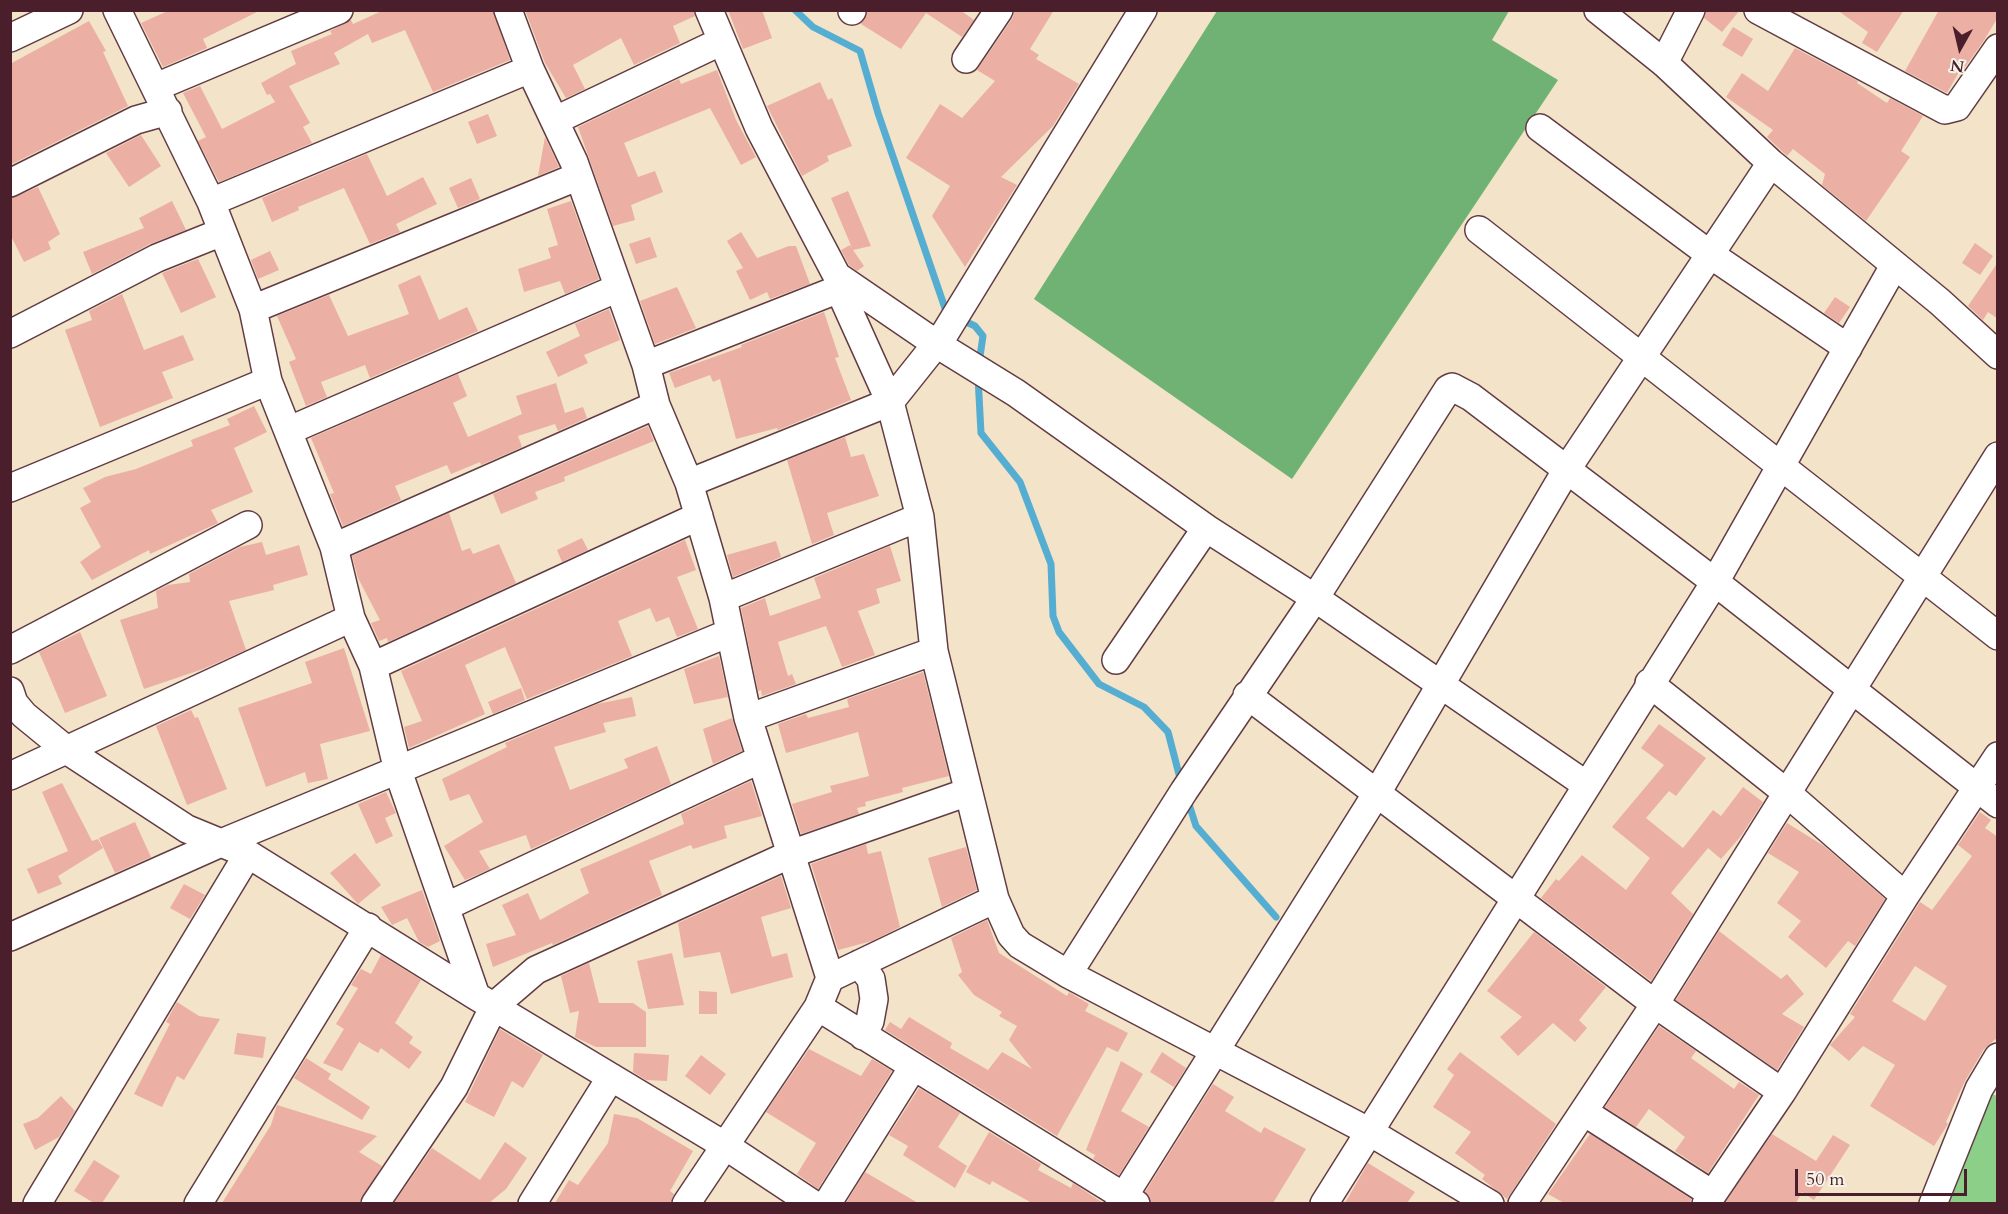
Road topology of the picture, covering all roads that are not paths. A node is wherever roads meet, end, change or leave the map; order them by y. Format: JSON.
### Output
{"nodes":[{"id":1,"x":69,"y":10,"type":"edge"},
{"id":2,"x":117,"y":10,"type":"edge"},
{"id":3,"x":339,"y":10,"type":"edge"},
{"id":4,"x":508,"y":10,"type":"edge"},
{"id":5,"x":709,"y":10,"type":"edge"},
{"id":6,"x":999,"y":10,"type":"edge"},
{"id":7,"x":1143,"y":10,"type":"edge"},
{"id":8,"x":1598,"y":10,"type":"edge"},
{"id":9,"x":1691,"y":10,"type":"edge"},
{"id":10,"x":1758,"y":10,"type":"edge"},
{"id":11,"x":10,"y":38,"type":"edge"},
{"id":12,"x":722,"y":41,"type":"junction"},
{"id":13,"x":1998,"y":48,"type":"edge"},
{"id":14,"x":966,"y":59,"type":"dead end"},
{"id":15,"x":1664,"y":63,"type":"junction"},
{"id":16,"x":530,"y":69,"type":"junction"},
{"id":17,"x":156,"y":87,"type":"junction"},
{"id":18,"x":168,"y":111,"type":"junction"},
{"id":19,"x":556,"y":120,"type":"junction"},
{"id":20,"x":1540,"y":128,"type":"dead end"},
{"id":21,"x":1771,"y":163,"type":"junction"},
{"id":22,"x":579,"y":176,"type":"junction"},
{"id":23,"x":10,"y":183,"type":"edge"},
{"id":24,"x":211,"y":202,"type":"junction"},
{"id":25,"x":1479,"y":230,"type":"dead end"},
{"id":26,"x":222,"y":232,"type":"junction"},
{"id":27,"x":1708,"y":253,"type":"junction"},
{"id":28,"x":1894,"y":266,"type":"junction"},
{"id":29,"x":838,"y":282,"type":"junction"},
{"id":30,"x":618,"y":288,"type":"junction"},
{"id":31,"x":253,"y":309,"type":"junction"},
{"id":32,"x":10,"y":334,"type":"edge"},
{"id":33,"x":935,"y":344,"type":"junction"},
{"id":34,"x":1848,"y":348,"type":"junction"},
{"id":35,"x":1998,"y":355,"type":"edge"},
{"id":36,"x":1642,"y":357,"type":"junction"},
{"id":37,"x":646,"y":365,"type":"junction"},
{"id":38,"x":268,"y":381,"type":"junction"},
{"id":39,"x":890,"y":402,"type":"junction"},
{"id":40,"x":656,"y":405,"type":"junction"},
{"id":41,"x":290,"y":430,"type":"junction"},
{"id":42,"x":1998,"y":456,"type":"edge"},
{"id":43,"x":1783,"y":466,"type":"junction"},
{"id":44,"x":1567,"y":469,"type":"junction"},
{"id":45,"x":689,"y":483,"type":"junction"},
{"id":46,"x":10,"y":488,"type":"edge"},
{"id":47,"x":699,"y":516,"type":"junction"},
{"id":48,"x":920,"y":517,"type":"junction"},
{"id":49,"x":248,"y":525,"type":"dead end"},
{"id":50,"x":1206,"y":528,"type":"junction"},
{"id":51,"x":334,"y":547,"type":"junction"},
{"id":52,"x":1922,"y":576,"type":"junction"},
{"id":53,"x":1715,"y":582,"type":"junction"},
{"id":54,"x":723,"y":598,"type":"junction"},
{"id":55,"x":1315,"y":598,"type":"junction"},
{"id":56,"x":351,"y":618,"type":"junction"},
{"id":57,"x":729,"y":633,"type":"junction"},
{"id":58,"x":1998,"y":636,"type":"edge"},
{"id":59,"x":10,"y":650,"type":"edge"},
{"id":60,"x":934,"y":651,"type":"junction"},
{"id":61,"x":1116,"y":660,"type":"dead end"},
{"id":62,"x":373,"y":666,"type":"junction"},
{"id":63,"x":1440,"y":682,"type":"junction"},
{"id":64,"x":1649,"y":683,"type":"junction"},
{"id":65,"x":1851,"y":688,"type":"junction"},
{"id":66,"x":10,"y":691,"type":"edge"},
{"id":67,"x":1247,"y":695,"type":"junction"},
{"id":68,"x":748,"y":718,"type":"junction"},
{"id":69,"x":68,"y":751,"type":"junction"},
{"id":70,"x":1998,"y":756,"type":"edge"},
{"id":71,"x":761,"y":759,"type":"junction"},
{"id":72,"x":398,"y":771,"type":"junction"},
{"id":73,"x":10,"y":776,"type":"edge"},
{"id":74,"x":1585,"y":784,"type":"junction"},
{"id":75,"x":968,"y":792,"type":"junction"},
{"id":76,"x":1377,"y":793,"type":"junction"},
{"id":77,"x":1787,"y":793,"type":"junction"},
{"id":78,"x":1987,"y":795,"type":"edge"},
{"id":79,"x":222,"y":843,"type":"junction"},
{"id":80,"x":248,"y":854,"type":"junction"},
{"id":81,"x":791,"y":854,"type":"junction"},
{"id":82,"x":1905,"y":896,"type":"junction"},
{"id":83,"x":1514,"y":898,"type":"junction"},
{"id":84,"x":995,"y":899,"type":"junction"},
{"id":85,"x":445,"y":907,"type":"junction"},
{"id":86,"x":368,"y":927,"type":"junction"},
{"id":87,"x":10,"y":937,"type":"edge"},
{"id":88,"x":859,"y":964,"type":"junction"},
{"id":89,"x":1068,"y":975,"type":"junction"},
{"id":90,"x":830,"y":978,"type":"junction"},
{"id":91,"x":485,"y":1001,"type":"junction"},
{"id":92,"x":1655,"y":1004,"type":"junction"},
{"id":93,"x":818,"y":1007,"type":"junction"},
{"id":94,"x":864,"y":1036,"type":"junction"},
{"id":95,"x":1215,"y":1053,"type":"junction"},
{"id":96,"x":1998,"y":1057,"type":"edge"},
{"id":97,"x":913,"y":1066,"type":"junction"},
{"id":98,"x":612,"y":1077,"type":"junction"},
{"id":99,"x":1782,"y":1092,"type":"junction"},
{"id":100,"x":1988,"y":1092,"type":"edge"},
{"id":101,"x":1584,"y":1112,"type":"junction"},
{"id":102,"x":1368,"y":1131,"type":"junction"},
{"id":103,"x":724,"y":1145,"type":"junction"},
{"id":104,"x":1709,"y":1199,"type":"edge"},
{"id":105,"x":1126,"y":1201,"type":"edge"},
{"id":106,"x":37,"y":1203,"type":"edge"},
{"id":107,"x":198,"y":1203,"type":"edge"},
{"id":108,"x":375,"y":1203,"type":"edge"},
{"id":109,"x":532,"y":1203,"type":"edge"},
{"id":110,"x":686,"y":1203,"type":"edge"},
{"id":111,"x":813,"y":1203,"type":"edge"},
{"id":112,"x":826,"y":1203,"type":"edge"},
{"id":113,"x":1324,"y":1203,"type":"edge"},
{"id":114,"x":1490,"y":1203,"type":"edge"},
{"id":115,"x":1522,"y":1203,"type":"edge"},
{"id":116,"x":1933,"y":1203,"type":"edge"}],
"edges":[{"from":1,"to":11,"type":"street"},
{"from":2,"to":17,"type":"street"},
{"from":3,"to":17,"type":"street"},
{"from":4,"to":16,"type":"street"},
{"from":5,"to":12,"type":"street"},
{"from":6,"to":14,"type":"street"},
{"from":7,"to":33,"type":"street"},
{"from":8,"to":15,"type":"street"},
{"from":9,"to":15,"type":"street"},
{"from":10,"to":13,"type":"street"},
{"from":12,"to":19,"type":"street"},
{"from":12,"to":29,"type":"street"},
{"from":15,"to":21,"type":"street"},
{"from":16,"to":19,"type":"street"},
{"from":16,"to":24,"type":"street"},
{"from":17,"to":18,"type":"street"},
{"from":18,"to":23,"type":"street"},
{"from":18,"to":24,"type":"street"},
{"from":19,"to":22,"type":"street"},
{"from":20,"to":27,"type":"street"},
{"from":21,"to":27,"type":"street"},
{"from":21,"to":28,"type":"street"},
{"from":22,"to":30,"type":"street"},
{"from":22,"to":31,"type":"street"},
{"from":24,"to":26,"type":"street"},
{"from":25,"to":36,"type":"street"},
{"from":26,"to":31,"type":"street"},
{"from":26,"to":32,"type":"street"},
{"from":27,"to":34,"type":"street"},
{"from":27,"to":36,"type":"street"},
{"from":28,"to":34,"type":"street"},
{"from":28,"to":35,"type":"street"},
{"from":29,"to":33,"type":"street"},
{"from":29,"to":37,"type":"street"},
{"from":29,"to":39,"type":"street"},
{"from":30,"to":37,"type":"street"},
{"from":30,"to":41,"type":"street"},
{"from":31,"to":38,"type":"street"},
{"from":33,"to":39,"type":"street"},
{"from":33,"to":50,"type":"street"},
{"from":34,"to":43,"type":"street"},
{"from":36,"to":43,"type":"street"},
{"from":36,"to":44,"type":"street"},
{"from":37,"to":40,"type":"street"},
{"from":38,"to":41,"type":"street"},
{"from":38,"to":46,"type":"street"},
{"from":39,"to":45,"type":"street"},
{"from":39,"to":48,"type":"street"},
{"from":40,"to":45,"type":"street"},
{"from":40,"to":51,"type":"street"},
{"from":41,"to":51,"type":"street"},
{"from":42,"to":52,"type":"street"},
{"from":43,"to":52,"type":"street"},
{"from":43,"to":53,"type":"street"},
{"from":44,"to":53,"type":"street"},
{"from":44,"to":55,"type":"street"},
{"from":44,"to":63,"type":"street"},
{"from":45,"to":47,"type":"street"},
{"from":47,"to":54,"type":"street"},
{"from":47,"to":62,"type":"street"},
{"from":48,"to":54,"type":"street"},
{"from":48,"to":60,"type":"street"},
{"from":49,"to":59,"type":"street"},
{"from":50,"to":55,"type":"street"},
{"from":50,"to":61,"type":"street"},
{"from":51,"to":56,"type":"street"},
{"from":52,"to":58,"type":"street"},
{"from":52,"to":65,"type":"street"},
{"from":53,"to":64,"type":"street"},
{"from":53,"to":65,"type":"street"},
{"from":54,"to":57,"type":"street"},
{"from":55,"to":63,"type":"street"},
{"from":55,"to":67,"type":"street"},
{"from":56,"to":62,"type":"street"},
{"from":56,"to":69,"type":"street"},
{"from":57,"to":68,"type":"street"},
{"from":57,"to":72,"type":"street"},
{"from":60,"to":68,"type":"street"},
{"from":60,"to":75,"type":"street"},
{"from":62,"to":72,"type":"street"},
{"from":63,"to":74,"type":"street"},
{"from":63,"to":76,"type":"street"},
{"from":64,"to":74,"type":"street"},
{"from":64,"to":77,"type":"street"},
{"from":65,"to":77,"type":"street"},
{"from":65,"to":78,"type":"street"},
{"from":66,"to":69,"type":"street"},
{"from":67,"to":76,"type":"street"},
{"from":67,"to":89,"type":"street"},
{"from":68,"to":71,"type":"street"},
{"from":69,"to":73,"type":"street"},
{"from":69,"to":79,"type":"street"},
{"from":70,"to":78,"type":"street"},
{"from":71,"to":81,"type":"street"},
{"from":71,"to":85,"type":"street"},
{"from":72,"to":79,"type":"street"},
{"from":72,"to":85,"type":"street"},
{"from":74,"to":83,"type":"street"},
{"from":75,"to":81,"type":"street"},
{"from":75,"to":84,"type":"street"},
{"from":76,"to":83,"type":"street"},
{"from":76,"to":95,"type":"street"},
{"from":77,"to":82,"type":"street"},
{"from":77,"to":92,"type":"street"},
{"from":78,"to":82,"type":"street"},
{"from":79,"to":80,"type":"street"},
{"from":79,"to":87,"type":"street"},
{"from":80,"to":86,"type":"street"},
{"from":80,"to":106,"type":"street"},
{"from":81,"to":90,"type":"street"},
{"from":81,"to":91,"type":"street"},
{"from":82,"to":99,"type":"street"},
{"from":83,"to":92,"type":"street"},
{"from":83,"to":102,"type":"street"},
{"from":84,"to":88,"type":"street"},
{"from":84,"to":89,"type":"street"},
{"from":85,"to":91,"type":"street"},
{"from":86,"to":91,"type":"street"},
{"from":86,"to":107,"type":"street"},
{"from":88,"to":90,"type":"street"},
{"from":88,"to":94,"type":"street"},
{"from":89,"to":95,"type":"street"},
{"from":90,"to":93,"type":"street"},
{"from":91,"to":98,"type":"street"},
{"from":91,"to":108,"type":"street"},
{"from":92,"to":99,"type":"street"},
{"from":92,"to":101,"type":"street"},
{"from":93,"to":94,"type":"street"},
{"from":93,"to":103,"type":"street"},
{"from":94,"to":97,"type":"street"},
{"from":95,"to":102,"type":"street"},
{"from":95,"to":105,"type":"street"},
{"from":96,"to":100,"type":"street"},
{"from":97,"to":105,"type":"street"},
{"from":97,"to":112,"type":"street"},
{"from":98,"to":103,"type":"street"},
{"from":98,"to":109,"type":"street"},
{"from":99,"to":104,"type":"street"},
{"from":100,"to":116,"type":"street"},
{"from":101,"to":104,"type":"street"},
{"from":101,"to":115,"type":"street"},
{"from":102,"to":113,"type":"street"},
{"from":102,"to":114,"type":"street"},
{"from":103,"to":110,"type":"street"},
{"from":103,"to":111,"type":"street"}]}
